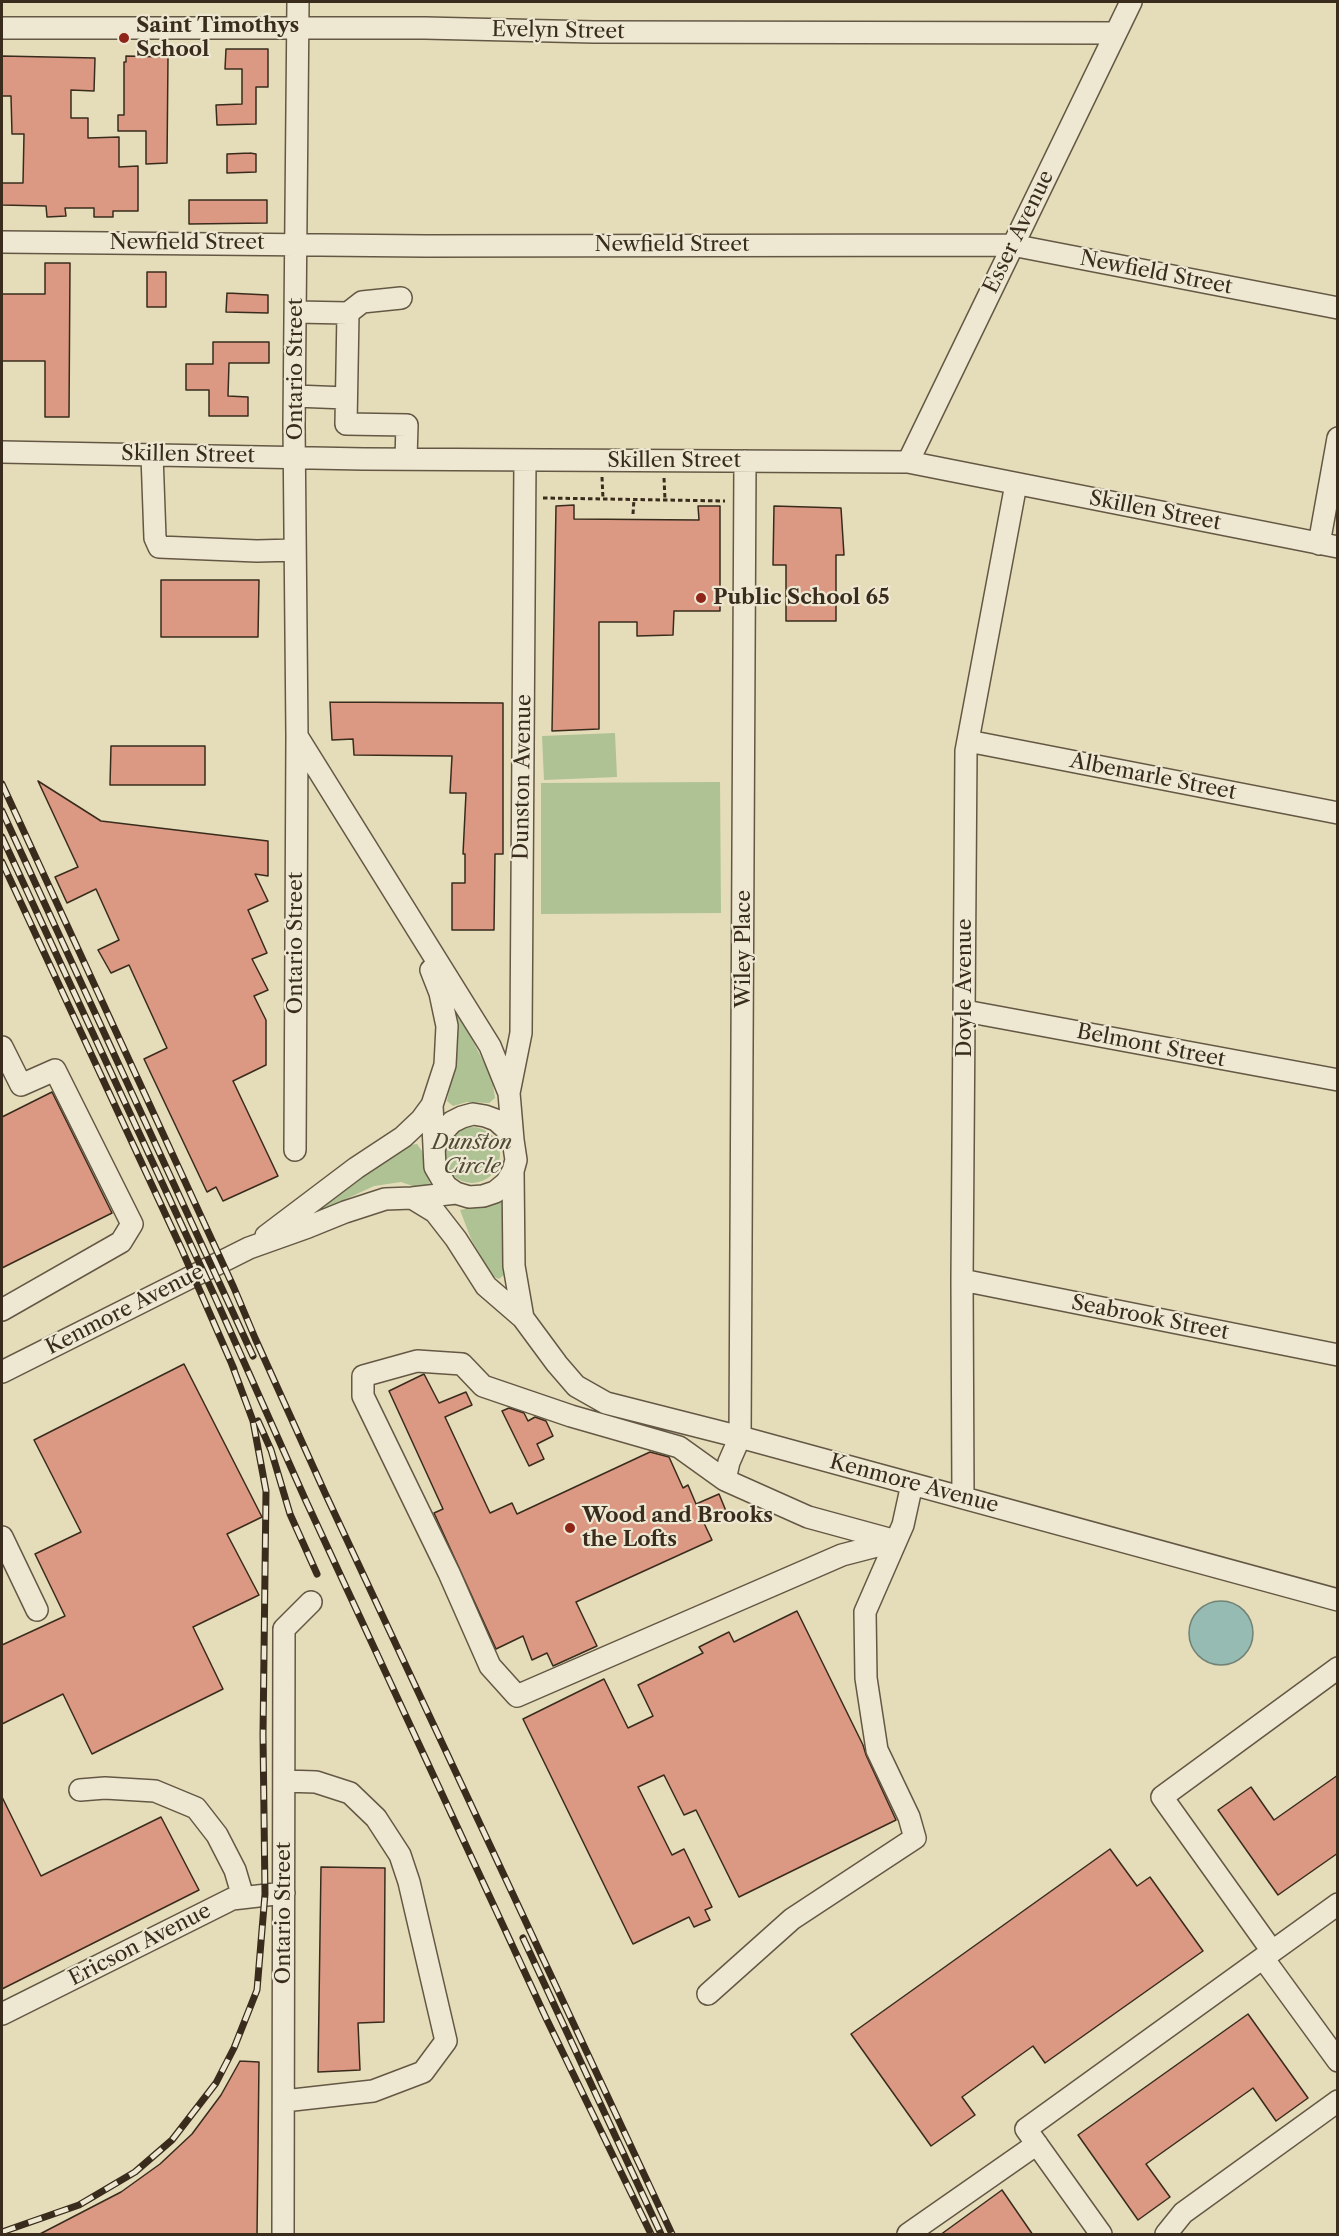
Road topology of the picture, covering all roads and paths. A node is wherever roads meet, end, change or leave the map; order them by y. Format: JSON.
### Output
{"nodes":[{"id":1,"x":297,"y":2,"type":"edge"},
{"id":2,"x":1131,"y":2,"type":"edge"},
{"id":3,"x":2,"y":28,"type":"edge"},
{"id":4,"x":297,"y":28,"type":"junction"},
{"id":5,"x":1115,"y":33,"type":"junction"},
{"id":6,"x":2,"y":242,"type":"edge"},
{"id":7,"x":297,"y":243,"type":"junction"},
{"id":8,"x":1012,"y":245,"type":"junction"},
{"id":9,"x":401,"y":298,"type":"dead end"},
{"id":10,"x":1338,"y":308,"type":"edge"},
{"id":11,"x":296,"y":312,"type":"junction"},
{"id":12,"x":348,"y":313,"type":"junction"},
{"id":13,"x":295,"y":396,"type":"junction"},
{"id":14,"x":346,"y":398,"type":"junction"},
{"id":15,"x":364,"y":424,"type":"junction"},
{"id":16,"x":1338,"y":438,"type":"edge"},
{"id":17,"x":2,"y":452,"type":"edge"},
{"id":18,"x":152,"y":455,"type":"junction"},
{"id":19,"x":295,"y":457,"type":"junction"},
{"id":20,"x":364,"y":459,"type":"junction"},
{"id":21,"x":406,"y":459,"type":"junction"},
{"id":22,"x":525,"y":460,"type":"junction"},
{"id":23,"x":745,"y":461,"type":"junction"},
{"id":24,"x":908,"y":462,"type":"junction"},
{"id":25,"x":602,"y":474,"type":"dead end"},
{"id":26,"x":664,"y":474,"type":"dead end"},
{"id":27,"x":1016,"y":484,"type":"junction"},
{"id":28,"x":536,"y":498,"type":"dead end"},
{"id":29,"x":603,"y":499,"type":"junction"},
{"id":30,"x":634,"y":499,"type":"junction"},
{"id":31,"x":665,"y":500,"type":"junction"},
{"id":32,"x":729,"y":501,"type":"dead end"},
{"id":33,"x":633,"y":514,"type":"dead end"},
{"id":34,"x":1328,"y":545,"type":"edge"},
{"id":35,"x":294,"y":549,"type":"junction"},
{"id":36,"x":297,"y":736,"type":"junction"},
{"id":37,"x":968,"y":741,"type":"junction"},
{"id":38,"x":1338,"y":813,"type":"edge"},
{"id":39,"x":406,"y":911,"type":"junction"},
{"id":40,"x":965,"y":1011,"type":"junction"},
{"id":41,"x":2,"y":1047,"type":"edge"},
{"id":42,"x":1338,"y":1080,"type":"edge"},
{"id":43,"x":509,"y":1093,"type":"junction"},
{"id":44,"x":432,"y":1105,"type":"junction"},
{"id":45,"x":404,"y":1136,"type":"junction"},
{"id":46,"x":434,"y":1137,"type":"junction"},
{"id":47,"x":513,"y":1140,"type":"junction"},
{"id":48,"x":295,"y":1150,"type":"dead end"},
{"id":49,"x":513,"y":1172,"type":"junction"},
{"id":50,"x":443,"y":1200,"type":"junction"},
{"id":51,"x":249,"y":1248,"type":"junction"},
{"id":52,"x":962,"y":1280,"type":"junction"},
{"id":53,"x":2,"y":1310,"type":"edge"},
{"id":54,"x":523,"y":1318,"type":"junction"},
{"id":55,"x":1338,"y":1355,"type":"edge"},
{"id":56,"x":2,"y":1372,"type":"edge"},
{"id":57,"x":740,"y":1437,"type":"junction"},
{"id":58,"x":725,"y":1480,"type":"junction"},
{"id":59,"x":912,"y":1484,"type":"junction"},
{"id":60,"x":963,"y":1497,"type":"junction"},
{"id":61,"x":2,"y":1537,"type":"edge"},
{"id":62,"x":896,"y":1541,"type":"junction"},
{"id":63,"x":1338,"y":1600,"type":"edge"},
{"id":64,"x":311,"y":1602,"type":"dead end"},
{"id":65,"x":37,"y":1610,"type":"dead end"},
{"id":66,"x":1338,"y":1668,"type":"edge"},
{"id":67,"x":284,"y":1781,"type":"junction"},
{"id":68,"x":80,"y":1790,"type":"dead end"},
{"id":69,"x":284,"y":1893,"type":"junction"},
{"id":70,"x":243,"y":1897,"type":"junction"},
{"id":71,"x":1338,"y":1904,"type":"edge"},
{"id":72,"x":1268,"y":1954,"type":"junction"},
{"id":73,"x":708,"y":1994,"type":"dead end"},
{"id":74,"x":2,"y":2014,"type":"edge"},
{"id":75,"x":1338,"y":2061,"type":"edge"},
{"id":76,"x":284,"y":2101,"type":"junction"},
{"id":77,"x":1338,"y":2101,"type":"edge"},
{"id":78,"x":1036,"y":2144,"type":"junction"},
{"id":79,"x":283,"y":2235,"type":"edge"},
{"id":80,"x":908,"y":2235,"type":"edge"},
{"id":81,"x":1101,"y":2235,"type":"edge"},
{"id":82,"x":1166,"y":2235,"type":"edge"}],
"edges":[{"from":1,"to":4,"type":"street","name":"Ontario Street"},
{"from":2,"to":5,"type":"street","name":"Esser Avenue"},
{"from":3,"to":4,"type":"street","name":"Evelyn Street"},
{"from":4,"to":5,"type":"street","name":"Evelyn Street"},
{"from":4,"to":7,"type":"street","name":"Ontario Street"},
{"from":5,"to":8,"type":"street","name":"Esser Avenue"},
{"from":6,"to":7,"type":"street","name":"Newfield Street"},
{"from":7,"to":8,"type":"street","name":"Newfield Street"},
{"from":7,"to":11,"type":"street","name":"Ontario Street"},
{"from":8,"to":10,"type":"street","name":"Newfield Street"},
{"from":8,"to":24,"type":"street","name":"Esser Avenue"},
{"from":9,"to":12,"type":"street"},
{"from":11,"to":12,"type":"street"},
{"from":11,"to":13,"type":"street","name":"Ontario Street"},
{"from":12,"to":14,"type":"street"},
{"from":13,"to":14,"type":"street"},
{"from":13,"to":19,"type":"street","name":"Ontario Street"},
{"from":14,"to":15,"type":"street"},
{"from":15,"to":20,"type":"street"},
{"from":15,"to":21,"type":"street"},
{"from":16,"to":34,"type":"street"},
{"from":17,"to":18,"type":"street","name":"Skillen Street"},
{"from":18,"to":19,"type":"street","name":"Skillen Street"},
{"from":18,"to":35,"type":"street"},
{"from":19,"to":20,"type":"street","name":"Skillen Street"},
{"from":19,"to":35,"type":"street","name":"Ontario Street"},
{"from":20,"to":21,"type":"street","name":"Skillen Street"},
{"from":21,"to":22,"type":"street","name":"Skillen Street"},
{"from":22,"to":23,"type":"street","name":"Skillen Street"},
{"from":22,"to":43,"type":"street","name":"Dunston Avenue"},
{"from":23,"to":24,"type":"street","name":"Skillen Street"},
{"from":23,"to":57,"type":"street","name":"Wiley Place"},
{"from":24,"to":27,"type":"street","name":"Skillen Street"},
{"from":25,"to":29,"type":"path"},
{"from":26,"to":31,"type":"path"},
{"from":27,"to":34,"type":"street","name":"Skillen Street"},
{"from":27,"to":37,"type":"street","name":"Doyle Avenue"},
{"from":28,"to":29,"type":"path"},
{"from":29,"to":30,"type":"path"},
{"from":30,"to":31,"type":"path"},
{"from":30,"to":33,"type":"path"},
{"from":31,"to":32,"type":"path"},
{"from":35,"to":36,"type":"street","name":"Ontario Street"},
{"from":36,"to":39,"type":"street"},
{"from":36,"to":48,"type":"street","name":"Ontario Street"},
{"from":37,"to":38,"type":"street","name":"Albemarle Street"},
{"from":37,"to":40,"type":"street","name":"Doyle Avenue"},
{"from":39,"to":43,"type":"street"},
{"from":39,"to":44,"type":"street"},
{"from":40,"to":42,"type":"street","name":"Belmont Street"},
{"from":40,"to":52,"type":"street","name":"Doyle Avenue"},
{"from":41,"to":53,"type":"street"},
{"from":43,"to":47,"type":"street"},
{"from":44,"to":45,"type":"street"},
{"from":44,"to":46,"type":"street"},
{"from":45,"to":46,"type":"street"},
{"from":45,"to":51,"type":"street","name":"Kenmore Avenue"},
{"from":46,"to":47,"type":"street"},
{"from":46,"to":50,"type":"street"},
{"from":47,"to":49,"type":"street"},
{"from":49,"to":50,"type":"street"},
{"from":49,"to":54,"type":"street","name":"Kenmore Avenue"},
{"from":50,"to":51,"type":"street","name":"Kenmore Avenue"},
{"from":50,"to":54,"type":"street","name":"Kenmore Avenue"},
{"from":51,"to":56,"type":"street","name":"Kenmore Avenue"},
{"from":52,"to":55,"type":"street","name":"Seabrook Street"},
{"from":52,"to":60,"type":"street","name":"Doyle Avenue"},
{"from":54,"to":57,"type":"street","name":"Kenmore Avenue"},
{"from":57,"to":58,"type":"street"},
{"from":57,"to":59,"type":"street","name":"Kenmore Avenue"},
{"from":58,"to":62,"type":"street"},
{"from":58,"to":62,"type":"street"},
{"from":59,"to":60,"type":"street","name":"Kenmore Avenue"},
{"from":59,"to":62,"type":"street"},
{"from":60,"to":63,"type":"street","name":"Kenmore Avenue"},
{"from":61,"to":65,"type":"street"},
{"from":62,"to":73,"type":"street"},
{"from":64,"to":67,"type":"street","name":"Ontario Street"},
{"from":66,"to":72,"type":"street"},
{"from":67,"to":69,"type":"street","name":"Ontario Street"},
{"from":67,"to":76,"type":"street"},
{"from":68,"to":70,"type":"street"},
{"from":69,"to":70,"type":"street","name":"Ericson Avenue"},
{"from":69,"to":76,"type":"street","name":"Ontario Street"},
{"from":70,"to":74,"type":"street","name":"Ericson Avenue"},
{"from":71,"to":72,"type":"street"},
{"from":72,"to":75,"type":"street"},
{"from":72,"to":78,"type":"street"},
{"from":76,"to":79,"type":"street","name":"Ontario Street"},
{"from":77,"to":82,"type":"street"},
{"from":78,"to":80,"type":"street"},
{"from":78,"to":81,"type":"street"}]}
